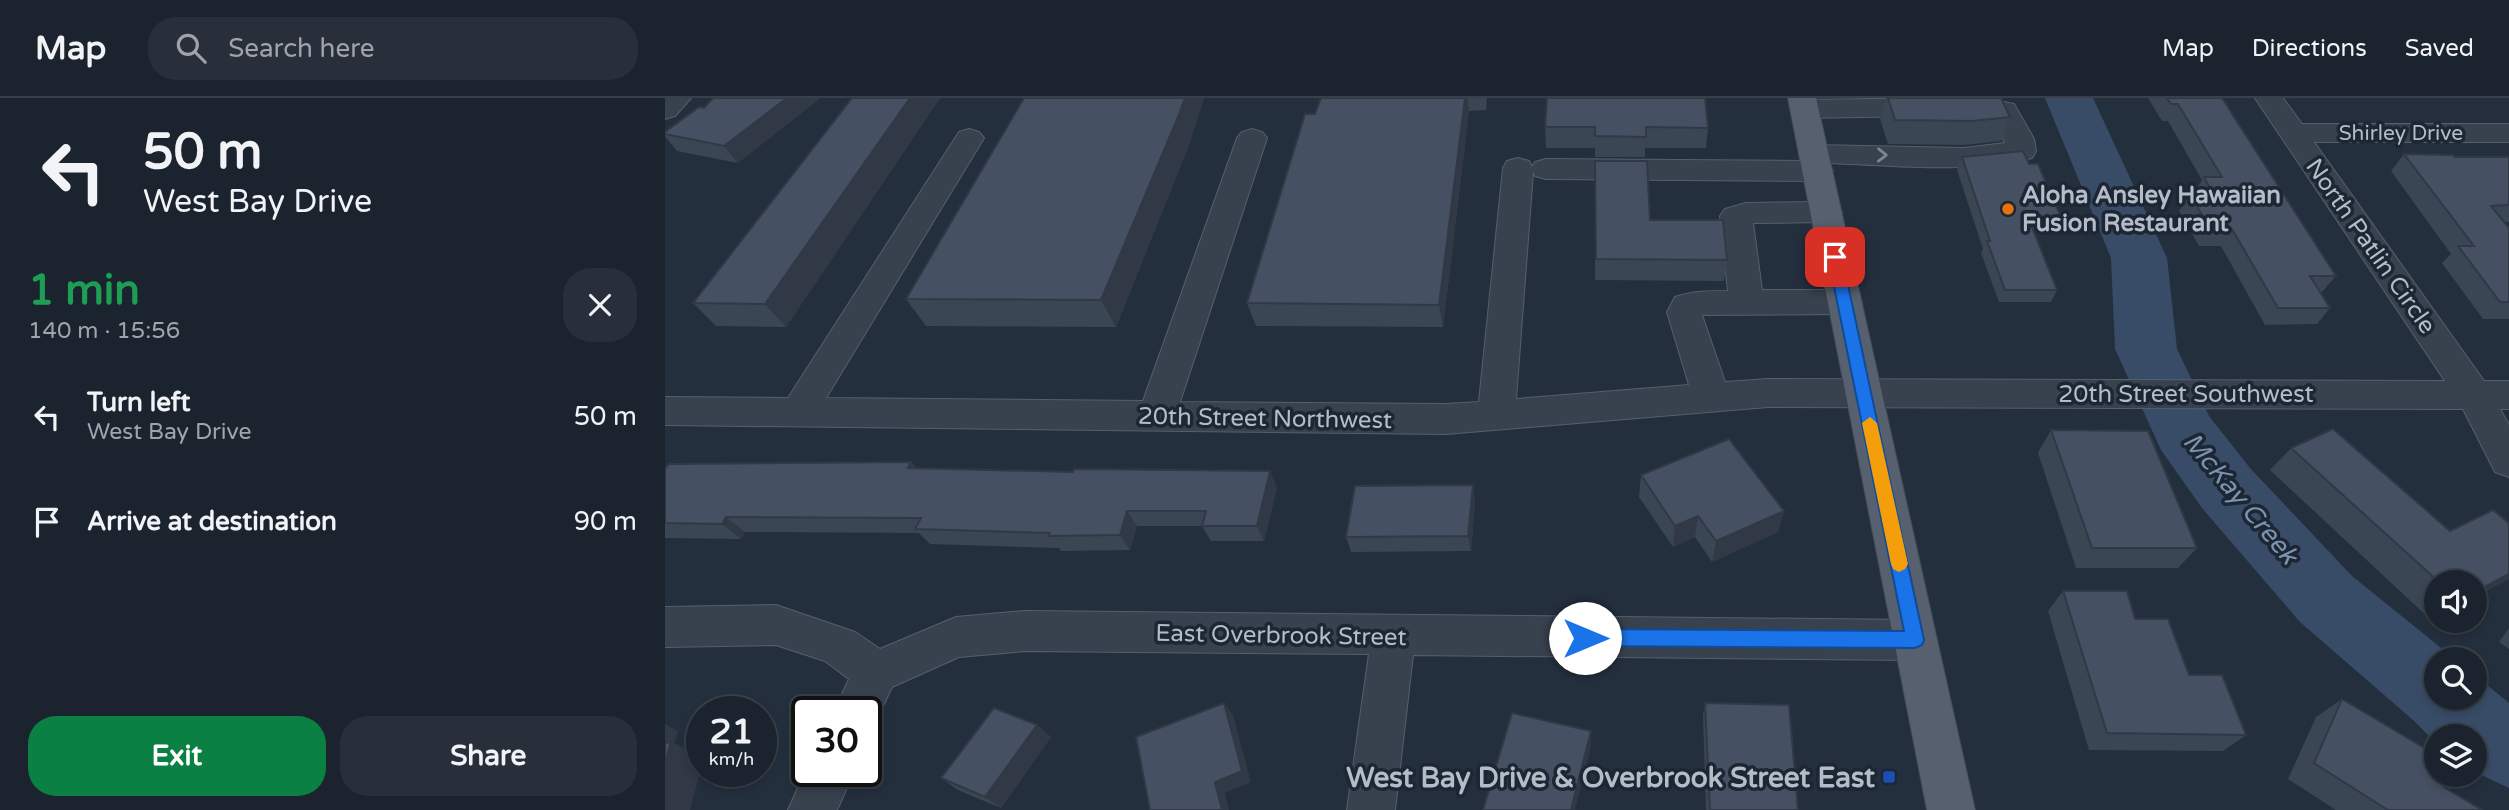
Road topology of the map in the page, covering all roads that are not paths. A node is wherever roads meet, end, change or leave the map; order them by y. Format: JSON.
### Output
{"nodes":[{"id":1,"x":677,"y":98,"type":"edge"},
{"id":2,"x":2269,"y":98,"type":"edge"},
{"id":3,"x":1803,"y":103,"type":"edge"},
{"id":4,"x":665,"y":110,"type":"edge"},
{"id":5,"x":2293,"y":133,"type":"junction"},
{"id":6,"x":2509,"y":133,"type":"edge"},
{"id":7,"x":969,"y":138,"type":"dead end"},
{"id":8,"x":1252,"y":138,"type":"dead end"},
{"id":9,"x":1816,"y":162,"type":"junction"},
{"id":10,"x":1826,"y":212,"type":"junction"},
{"id":11,"x":1747,"y":301,"type":"junction"},
{"id":12,"x":1845,"y":302,"type":"junction"},
{"id":13,"x":1863,"y":393,"type":"junction"},
{"id":14,"x":2492,"y":395,"type":"edge"},
{"id":15,"x":1712,"y":398,"type":"junction"},
{"id":16,"x":665,"y":411,"type":"edge"},
{"id":17,"x":798,"y":413,"type":"junction"},
{"id":18,"x":1496,"y":415,"type":"junction"},
{"id":19,"x":1156,"y":416,"type":"junction"},
{"id":20,"x":2509,"y":461,"type":"edge"},
{"id":21,"x":665,"y":627,"type":"edge"},
{"id":22,"x":1393,"y":636,"type":"junction"},
{"id":23,"x":1915,"y":640,"type":"junction"},
{"id":24,"x":876,"y":672,"type":"junction"},
{"id":25,"x":865,"y":696,"type":"edge"},
{"id":26,"x":823,"y":787,"type":"edge"},
{"id":27,"x":812,"y":810,"type":"edge"},
{"id":28,"x":1371,"y":810,"type":"edge"},
{"id":29,"x":1951,"y":810,"type":"edge"}],
"edges":[{"from":1,"to":4,"type":"street"},
{"from":2,"to":5,"type":"street","name":"North Patlin Circle"},
{"from":3,"to":9,"type":"main road"},
{"from":9,"to":3,"type":"street","one_way":true},
{"from":5,"to":6,"type":"street","name":"Shirley Drive"},
{"from":5,"to":14,"type":"street","name":"North Patlin Circle"},
{"from":7,"to":17,"type":"street"},
{"from":8,"to":19,"type":"street"},
{"from":9,"to":10,"type":"main road"},
{"from":9,"to":18,"type":"street"},
{"from":10,"to":11,"type":"street"},
{"from":10,"to":12,"type":"main road"},
{"from":11,"to":12,"type":"street"},
{"from":11,"to":15,"type":"street"},
{"from":12,"to":13,"type":"main road"},
{"from":13,"to":14,"type":"street","name":"20th Street Southwest"},
{"from":13,"to":15,"type":"street","name":"20th Street Northwest"},
{"from":13,"to":23,"type":"main road"},
{"from":14,"to":20,"type":"street","name":"North Patlin Circle"},
{"from":15,"to":18,"type":"street","name":"20th Street Northwest"},
{"from":16,"to":17,"type":"street","name":"20th Street Northwest"},
{"from":17,"to":19,"type":"street","name":"20th Street Northwest"},
{"from":18,"to":19,"type":"street","name":"20th Street Northwest"},
{"from":21,"to":24,"type":"street"},
{"from":22,"to":23,"type":"street","name":"East Overbrook Street"},
{"from":22,"to":24,"type":"street","name":"East Overbrook Street"},
{"from":22,"to":28,"type":"street"},
{"from":23,"to":29,"type":"main road"},
{"from":24,"to":25,"type":"street"},
{"from":26,"to":27,"type":"street"}]}
